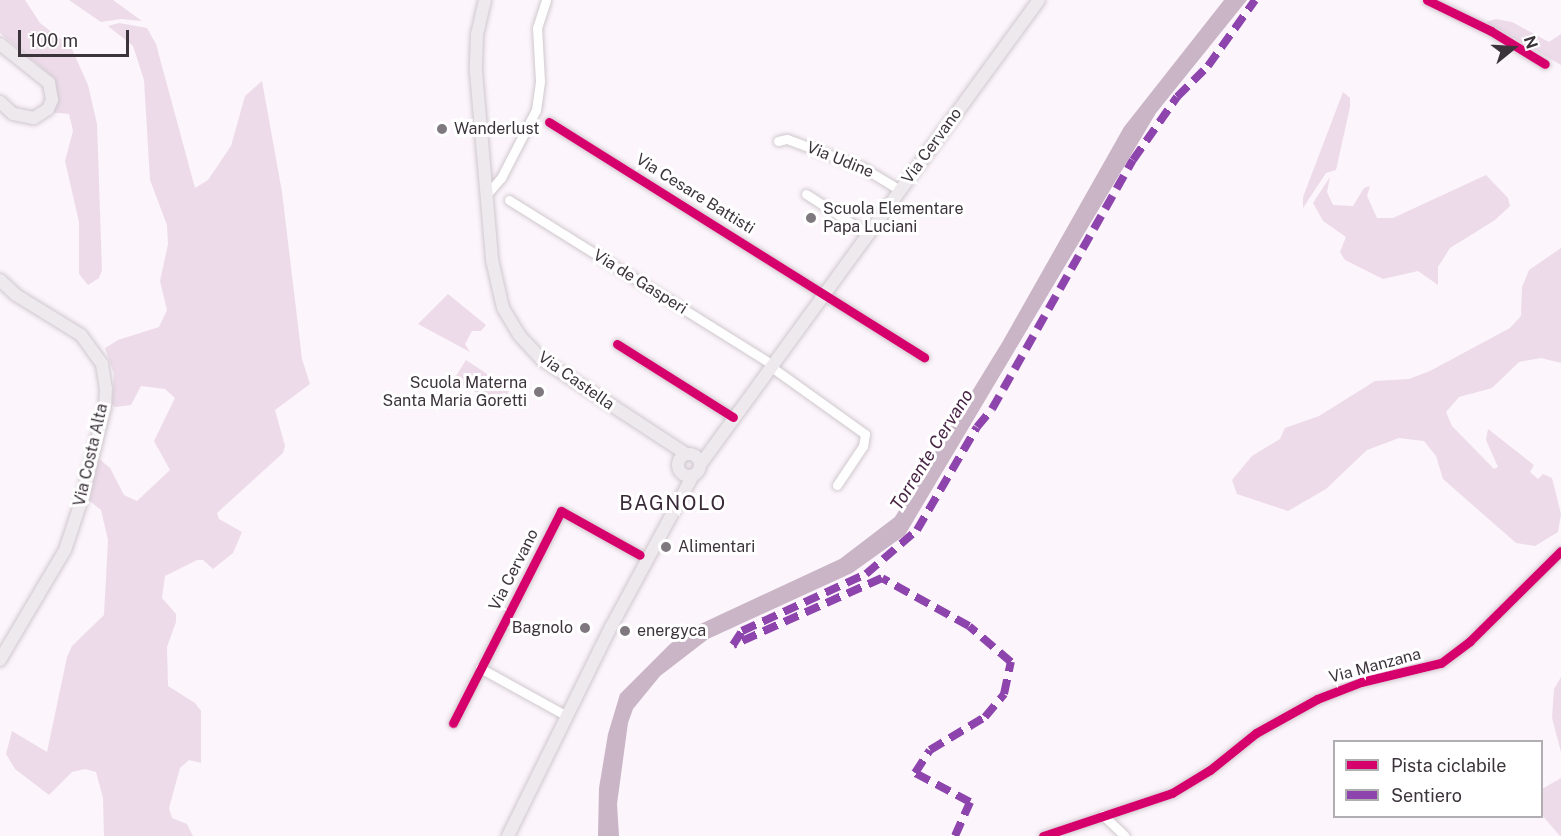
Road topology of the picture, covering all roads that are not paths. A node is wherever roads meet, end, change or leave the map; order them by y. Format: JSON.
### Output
{"nodes":[{"id":1,"x":485,"y":0,"type":"edge"},
{"id":2,"x":546,"y":0,"type":"edge"},
{"id":3,"x":1039,"y":0,"type":"edge"},
{"id":4,"x":1427,"y":0,"type":"edge"},
{"id":5,"x":0,"y":44,"type":"edge"},
{"id":6,"x":1545,"y":64,"type":"dead end"},
{"id":7,"x":0,"y":102,"type":"edge"},
{"id":8,"x":549,"y":122,"type":"dead end"},
{"id":9,"x":778,"y":141,"type":"dead end"},
{"id":10,"x":900,"y":190,"type":"junction"},
{"id":11,"x":806,"y":194,"type":"dead end"},
{"id":12,"x":486,"y":195,"type":"junction"},
{"id":13,"x":509,"y":200,"type":"dead end"},
{"id":14,"x":868,"y":234,"type":"junction"},
{"id":15,"x":0,"y":280,"type":"edge"},
{"id":16,"x":824,"y":292,"type":"junction"},
{"id":17,"x":617,"y":344,"type":"dead end"},
{"id":18,"x":924,"y":357,"type":"dead end"},
{"id":19,"x":771,"y":365,"type":"junction"},
{"id":20,"x":733,"y":417,"type":"junction"},
{"id":21,"x":639,"y":424,"type":"junction"},
{"id":22,"x":717,"y":441,"type":"junction"},
{"id":23,"x":689,"y":454,"type":"junction"},
{"id":24,"x":700,"y":465,"type":"junction"},
{"id":25,"x":683,"y":472,"type":"junction"},
{"id":26,"x":837,"y":485,"type":"dead end"},
{"id":27,"x":1561,"y":551,"type":"edge"},
{"id":28,"x":640,"y":555,"type":"dead end"},
{"id":29,"x":0,"y":660,"type":"edge"},
{"id":30,"x":480,"y":668,"type":"junction"},
{"id":31,"x":567,"y":716,"type":"junction"},
{"id":32,"x":453,"y":723,"type":"dead end"},
{"id":33,"x":1103,"y":815,"type":"junction"},
{"id":34,"x":508,"y":836,"type":"edge"},
{"id":35,"x":1043,"y":836,"type":"edge"},
{"id":36,"x":1125,"y":836,"type":"edge"}],
"edges":[{"from":1,"to":12,"type":"main road","name":"Via Castella"},
{"from":2,"to":12,"type":"street"},
{"from":3,"to":10,"type":"main road","name":"Via Cervano"},
{"from":4,"to":6,"type":"street"},
{"from":5,"to":7,"type":"main road"},
{"from":8,"to":16,"type":"street","name":"Via Cesare Battisti"},
{"from":9,"to":10,"type":"street","name":"Via Udine"},
{"from":10,"to":14,"type":"main road","name":"Via Cervano"},
{"from":11,"to":14,"type":"street"},
{"from":12,"to":21,"type":"main road","name":"Via Castella"},
{"from":13,"to":19,"type":"street","name":"Via de Gasperi"},
{"from":14,"to":16,"type":"main road","name":"Via Cervano"},
{"from":15,"to":29,"type":"main road","name":"Via Costa Alta"},
{"from":16,"to":18,"type":"street"},
{"from":16,"to":19,"type":"main road","name":"Via Cervano"},
{"from":17,"to":20,"type":"street"},
{"from":19,"to":20,"type":"main road","name":"Via Cervano"},
{"from":19,"to":26,"type":"street","name":"Via de Gasperi"},
{"from":20,"to":22,"type":"main road","name":"Via Cervano"},
{"from":21,"to":23,"type":"main road"},
{"from":21,"to":25,"type":"main road"},
{"from":22,"to":23,"type":"main road"},
{"from":22,"to":24,"type":"main road","name":"Via Cervano"},
{"from":23,"to":24,"type":"main road"},
{"from":23,"to":25,"type":"main road"},
{"from":24,"to":25,"type":"main road","name":"Via Cervano"},
{"from":25,"to":31,"type":"main road"},
{"from":27,"to":33,"type":"street","name":"Via Manzana"},
{"from":28,"to":30,"type":"street","name":"Via Cervano"},
{"from":30,"to":31,"type":"street"},
{"from":30,"to":32,"type":"street","name":"Via Cervano"},
{"from":31,"to":34,"type":"main road"},
{"from":33,"to":35,"type":"street","name":"Via Manzana"},
{"from":33,"to":36,"type":"street"}]}
